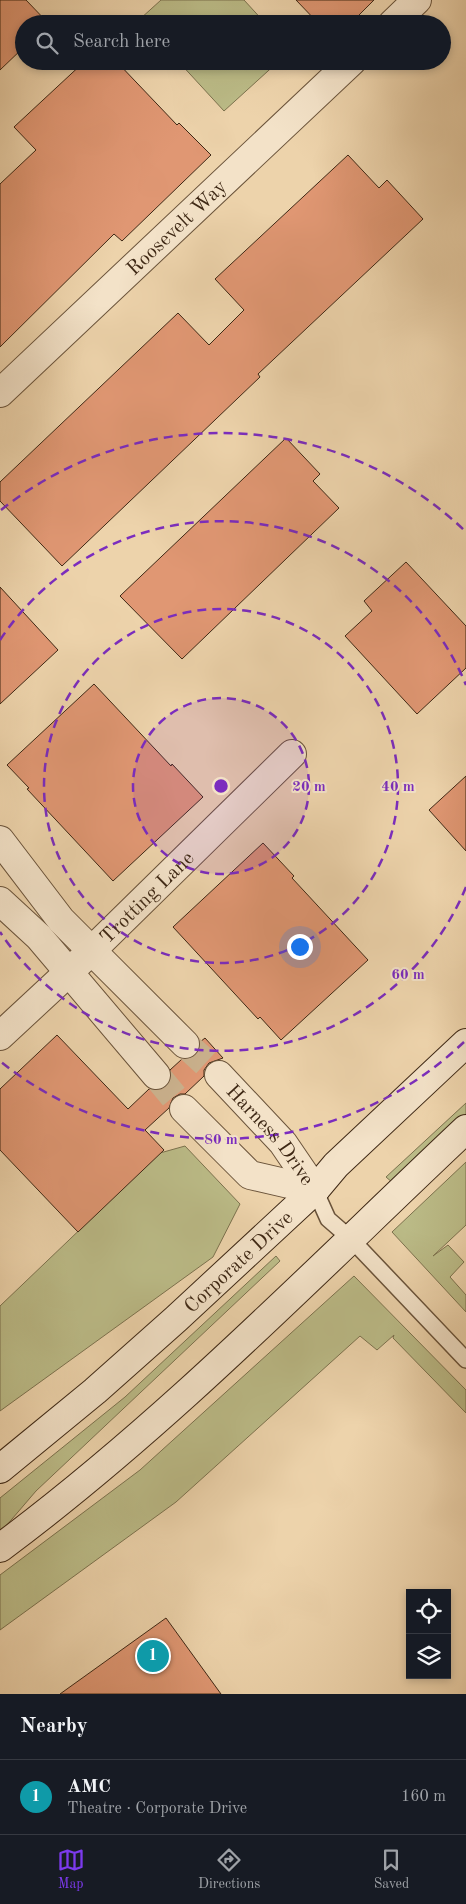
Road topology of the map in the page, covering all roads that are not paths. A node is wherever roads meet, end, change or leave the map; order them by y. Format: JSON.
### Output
{"nodes":[{"id":1,"x":417,"y":0,"type":"edge"},
{"id":2,"x":401,"y":15,"type":"edge"},
{"id":3,"x":342,"y":70,"type":"edge"},
{"id":4,"x":0,"y":393,"type":"edge"},
{"id":5,"x":292,"y":754,"type":"dead end"},
{"id":6,"x":0,"y":840,"type":"edge"},
{"id":7,"x":0,"y":901,"type":"edge"},
{"id":8,"x":91,"y":950,"type":"junction"},
{"id":9,"x":69,"y":971,"type":"junction"},
{"id":10,"x":166,"y":1025,"type":"junction"},
{"id":11,"x":0,"y":1036,"type":"edge"},
{"id":12,"x":466,"y":1043,"type":"edge"},
{"id":13,"x":186,"y":1044,"type":"tunnel mouth"},
{"id":14,"x":137,"y":1052,"type":"junction"},
{"id":15,"x":156,"y":1075,"type":"tunnel mouth"},
{"id":16,"x":218,"y":1075,"type":"tunnel mouth"},
{"id":17,"x":184,"y":1109,"type":"tunnel mouth"},
{"id":18,"x":466,"y":1130,"type":"edge"},
{"id":19,"x":315,"y":1190,"type":"junction"},
{"id":20,"x":350,"y":1238,"type":"junction"},
{"id":21,"x":466,"y":1360,"type":"edge"},
{"id":22,"x":0,"y":1469,"type":"edge"},
{"id":23,"x":0,"y":1548,"type":"edge"}],
"edges":[{"from":1,"to":2,"type":"street"},
{"from":3,"to":4,"type":"street","name":"Roosevelt Way"},
{"from":5,"to":8,"type":"street","name":"Trotting Lane"},
{"from":6,"to":8,"type":"street"},
{"from":7,"to":9,"type":"street"},
{"from":8,"to":9,"type":"street","name":"Trotting Lane"},
{"from":8,"to":10,"type":"street"},
{"from":9,"to":11,"type":"street","name":"Trotting Lane"},
{"from":9,"to":14,"type":"street"},
{"from":10,"to":13,"type":"street"},
{"from":10,"to":14,"type":"street"},
{"from":12,"to":19,"type":"street","name":"Corporate Drive"},
{"from":14,"to":15,"type":"street"},
{"from":16,"to":19,"type":"street","name":"Harness Drive"},
{"from":17,"to":19,"type":"street","name":"Harness Drive"},
{"from":18,"to":20,"type":"street"},
{"from":19,"to":20,"type":"lane"},
{"from":19,"to":22,"type":"street","name":"Corporate Drive"},
{"from":20,"to":21,"type":"lane"},
{"from":20,"to":23,"type":"street"}]}
